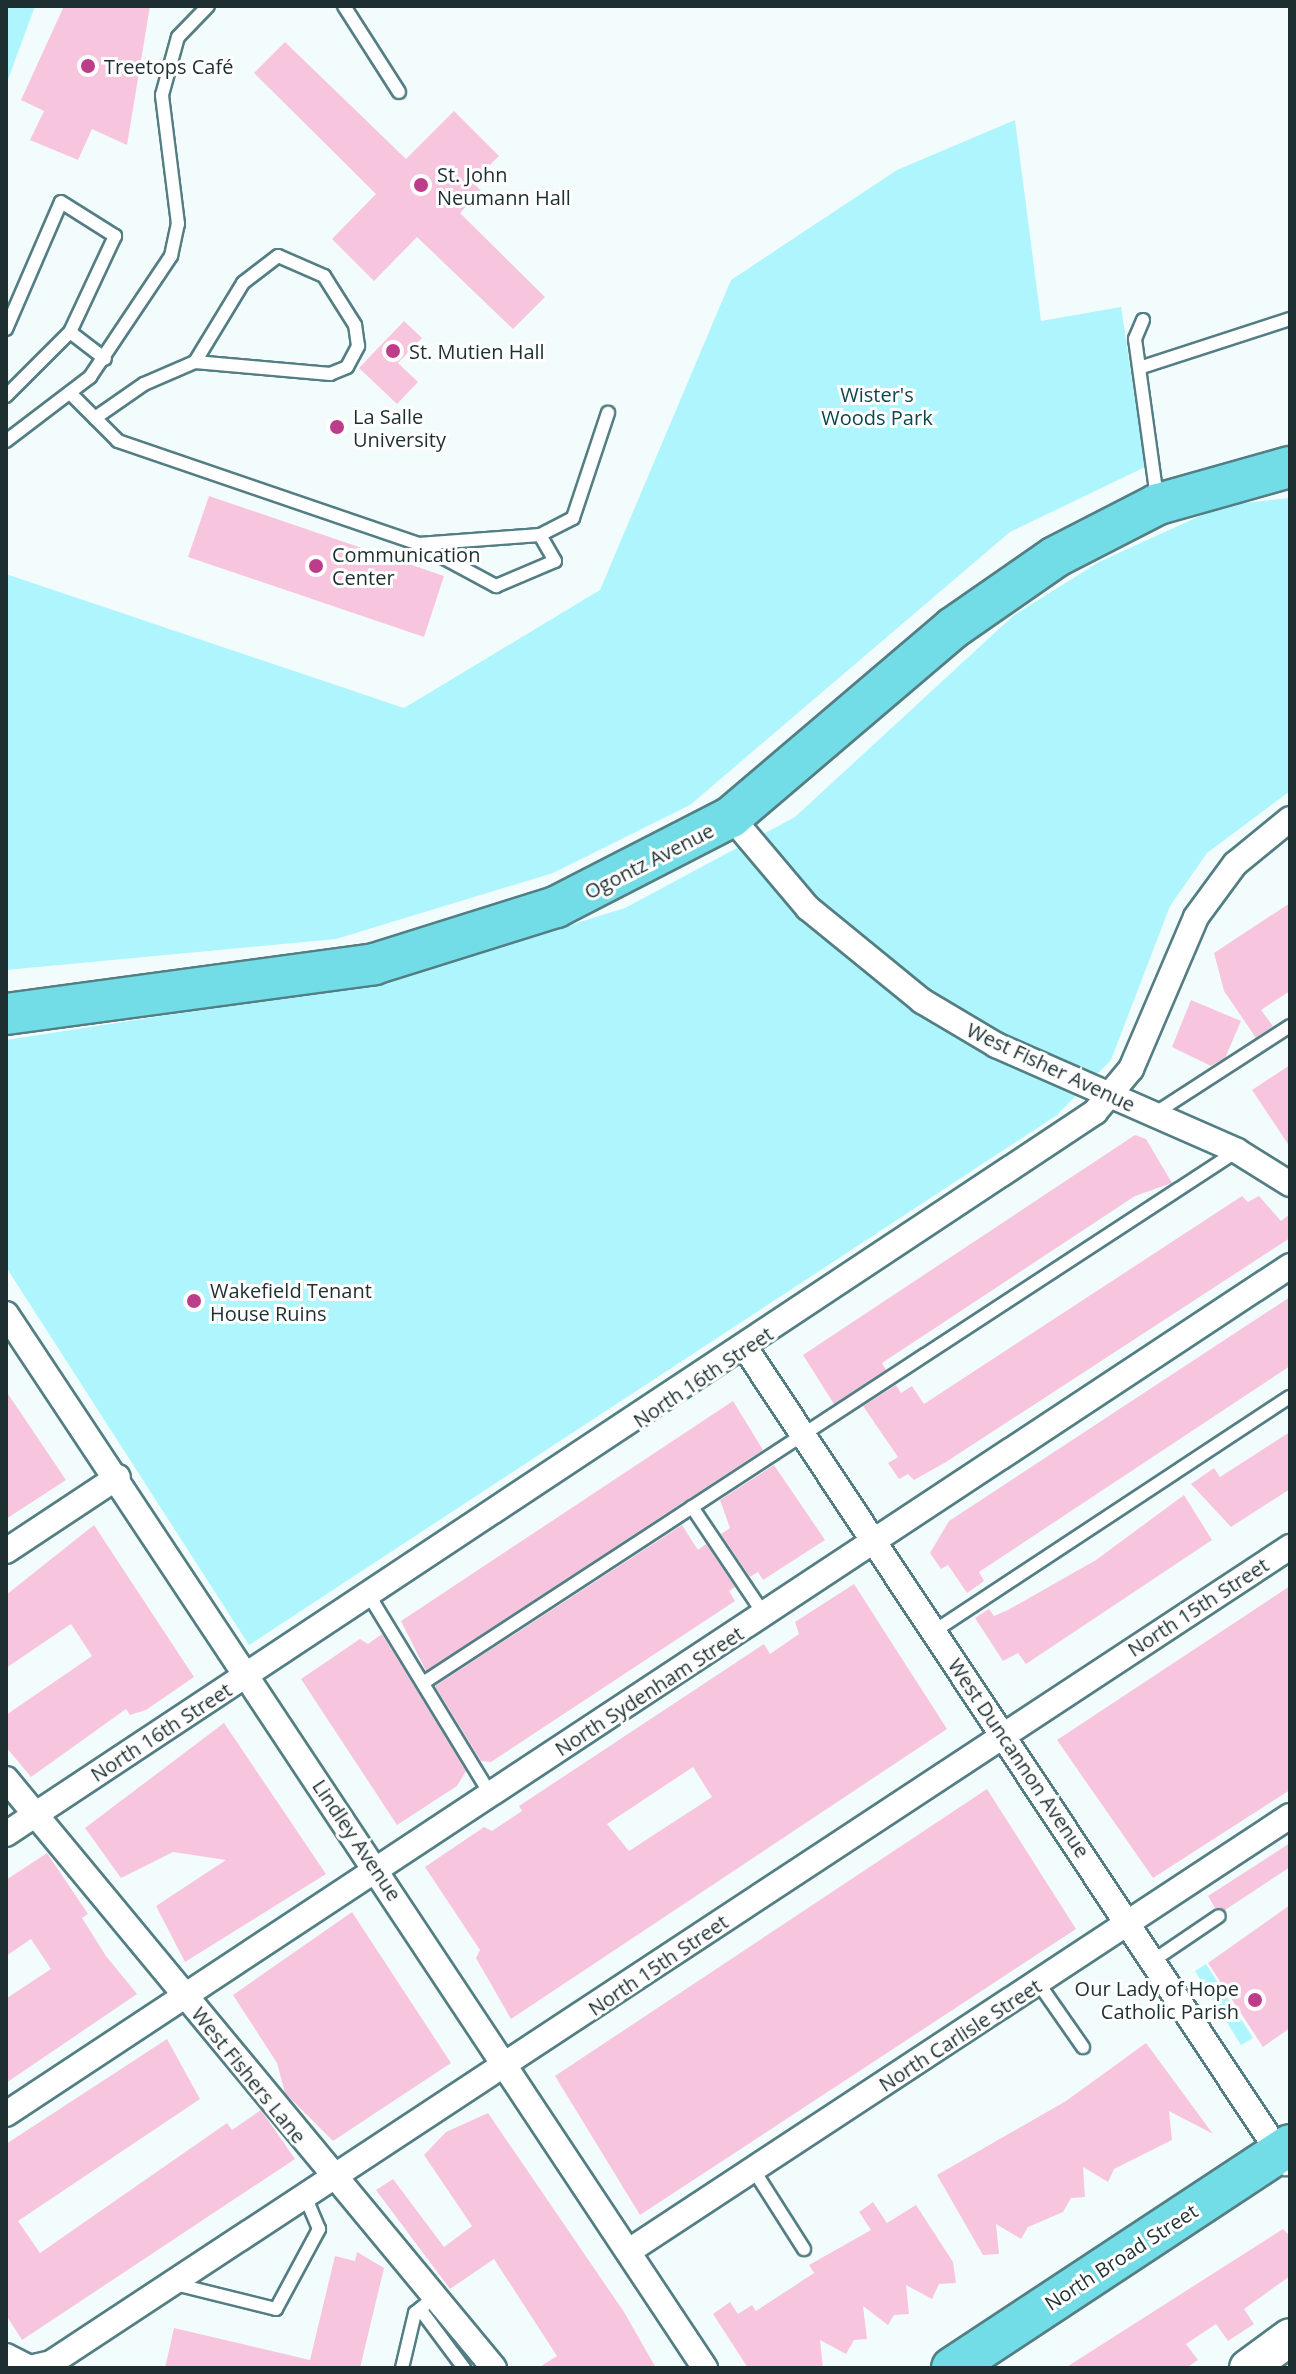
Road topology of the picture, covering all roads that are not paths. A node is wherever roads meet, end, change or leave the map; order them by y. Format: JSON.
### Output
{"nodes":[{"id":1,"x":208,"y":6,"type":"edge"},
{"id":2,"x":344,"y":6,"type":"edge"},
{"id":3,"x":399,"y":92,"type":"dead end"},
{"id":4,"x":1290,"y":319,"type":"edge"},
{"id":5,"x":1143,"y":320,"type":"dead end"},
{"id":6,"x":6,"y":329,"type":"edge"},
{"id":7,"x":70,"y":332,"type":"junction"},
{"id":8,"x":105,"y":359,"type":"junction"},
{"id":9,"x":195,"y":362,"type":"junction"},
{"id":10,"x":1142,"y":367,"type":"junction"},
{"id":11,"x":70,"y":393,"type":"junction"},
{"id":12,"x":6,"y":396,"type":"edge"},
{"id":13,"x":608,"y":413,"type":"dead end"},
{"id":14,"x":95,"y":418,"type":"junction"},
{"id":15,"x":6,"y":441,"type":"edge"},
{"id":16,"x":1290,"y":467,"type":"edge"},
{"id":17,"x":1158,"y":504,"type":"junction"},
{"id":18,"x":540,"y":535,"type":"junction"},
{"id":19,"x":418,"y":544,"type":"junction"},
{"id":20,"x":731,"y":817,"type":"junction"},
{"id":21,"x":1290,"y":819,"type":"edge"},
{"id":22,"x":6,"y":1014,"type":"edge"},
{"id":23,"x":1290,"y":1026,"type":"edge"},
{"id":24,"x":1113,"y":1097,"type":"junction"},
{"id":25,"x":1154,"y":1114,"type":"junction"},
{"id":26,"x":1237,"y":1151,"type":"junction"},
{"id":27,"x":1290,"y":1184,"type":"edge"},
{"id":28,"x":1290,"y":1266,"type":"edge"},
{"id":29,"x":6,"y":1314,"type":"edge"},
{"id":30,"x":746,"y":1349,"type":"junction"},
{"id":31,"x":1290,"y":1397,"type":"edge"},
{"id":32,"x":805,"y":1437,"type":"junction"},
{"id":33,"x":118,"y":1477,"type":"junction"},
{"id":34,"x":692,"y":1507,"type":"junction"},
{"id":35,"x":875,"y":1542,"type":"junction"},
{"id":36,"x":1290,"y":1547,"type":"edge"},
{"id":37,"x":6,"y":1551,"type":"edge"},
{"id":38,"x":370,"y":1597,"type":"junction"},
{"id":39,"x":764,"y":1614,"type":"junction"},
{"id":40,"x":933,"y":1632,"type":"junction"},
{"id":41,"x":246,"y":1675,"type":"junction"},
{"id":42,"x":423,"y":1683,"type":"junction"},
{"id":43,"x":1004,"y":1735,"type":"junction"},
{"id":44,"x":6,"y":1779,"type":"edge"},
{"id":45,"x":491,"y":1795,"type":"junction"},
{"id":46,"x":35,"y":1815,"type":"junction"},
{"id":47,"x":1290,"y":1816,"type":"edge"},
{"id":48,"x":6,"y":1834,"type":"edge"},
{"id":49,"x":377,"y":1869,"type":"junction"},
{"id":50,"x":1219,"y":1916,"type":"dead end"},
{"id":51,"x":1129,"y":1922,"type":"junction"},
{"id":52,"x":1154,"y":1960,"type":"junction"},
{"id":53,"x":1039,"y":1984,"type":"junction"},
{"id":54,"x":184,"y":1997,"type":"junction"},
{"id":55,"x":1083,"y":2047,"type":"dead end"},
{"id":56,"x":507,"y":2066,"type":"junction"},
{"id":57,"x":6,"y":2114,"type":"edge"},
{"id":58,"x":1286,"y":2155,"type":"edge"},
{"id":59,"x":753,"y":2169,"type":"junction"},
{"id":60,"x":334,"y":2177,"type":"junction"},
{"id":61,"x":305,"y":2196,"type":"junction"},
{"id":62,"x":804,"y":2249,"type":"dead end"},
{"id":63,"x":629,"y":2251,"type":"junction"},
{"id":64,"x":175,"y":2284,"type":"junction"},
{"id":65,"x":428,"y":2302,"type":"junction"},
{"id":66,"x":1290,"y":2337,"type":"edge"},
{"id":67,"x":13,"y":2361,"type":"edge"},
{"id":68,"x":402,"y":2368,"type":"edge"},
{"id":69,"x":464,"y":2368,"type":"edge"},
{"id":70,"x":494,"y":2368,"type":"edge"},
{"id":71,"x":705,"y":2368,"type":"edge"},
{"id":72,"x":952,"y":2368,"type":"edge"},
{"id":73,"x":1248,"y":2368,"type":"edge"}],
"edges":[{"from":1,"to":8,"type":"lane"},
{"from":2,"to":3,"type":"lane"},
{"from":4,"to":10,"type":"lane"},
{"from":5,"to":10,"type":"lane"},
{"from":6,"to":7,"type":"lane"},
{"from":7,"to":8,"type":"lane"},
{"from":7,"to":12,"type":"lane"},
{"from":8,"to":11,"type":"lane"},
{"from":9,"to":9,"type":"lane"},
{"from":9,"to":14,"type":"lane"},
{"from":10,"to":17,"type":"lane"},
{"from":11,"to":14,"type":"lane"},
{"from":11,"to":15,"type":"lane"},
{"from":13,"to":18,"type":"lane"},
{"from":14,"to":19,"type":"lane"},
{"from":16,"to":17,"type":"main road","name":"Ogontz Avenue"},
{"from":17,"to":20,"type":"main road","name":"Ogontz Avenue"},
{"from":18,"to":19,"type":"lane"},
{"from":18,"to":19,"type":"lane"},
{"from":20,"to":22,"type":"main road","name":"Ogontz Avenue"},
{"from":20,"to":24,"type":"street","name":"West Fisher Avenue"},
{"from":21,"to":24,"type":"street"},
{"from":23,"to":25,"type":"lane"},
{"from":24,"to":25,"type":"street","name":"West Fisher Avenue"},
{"from":24,"to":30,"type":"street","name":"North 16th Street"},
{"from":25,"to":26,"type":"street","name":"West Fisher Avenue"},
{"from":26,"to":27,"type":"street","name":"West Fisher Avenue"},
{"from":26,"to":32,"type":"lane"},
{"from":28,"to":35,"type":"street","name":"North Sydenham Street"},
{"from":29,"to":33,"type":"street","name":"Lindley Avenue"},
{"from":30,"to":32,"type":"street","name":"West Duncannon Avenue"},
{"from":30,"to":38,"type":"street","name":"North 16th Street"},
{"from":31,"to":40,"type":"lane"},
{"from":32,"to":34,"type":"lane"},
{"from":32,"to":35,"type":"street","name":"West Duncannon Avenue"},
{"from":33,"to":37,"type":"street"},
{"from":33,"to":41,"type":"street","name":"Lindley Avenue"},
{"from":34,"to":39,"type":"lane"},
{"from":34,"to":42,"type":"lane"},
{"from":35,"to":39,"type":"street","name":"North Sydenham Street"},
{"from":35,"to":40,"type":"street","name":"West Duncannon Avenue"},
{"from":36,"to":43,"type":"street","name":"North 15th Street"},
{"from":38,"to":41,"type":"street","name":"North 16th Street"},
{"from":38,"to":42,"type":"lane"},
{"from":39,"to":45,"type":"street","name":"North Sydenham Street"},
{"from":40,"to":43,"type":"street","name":"West Duncannon Avenue"},
{"from":41,"to":46,"type":"street","name":"North 16th Street"},
{"from":41,"to":49,"type":"street","name":"Lindley Avenue"},
{"from":42,"to":45,"type":"lane"},
{"from":43,"to":51,"type":"street","name":"West Duncannon Avenue"},
{"from":43,"to":56,"type":"street","name":"North 15th Street"},
{"from":44,"to":46,"type":"street","name":"West Fishers Lane"},
{"from":45,"to":49,"type":"street","name":"North Sydenham Street"},
{"from":46,"to":48,"type":"street","name":"North 16th Street"},
{"from":46,"to":54,"type":"street","name":"West Fishers Lane"},
{"from":47,"to":51,"type":"street","name":"North Carlisle Street"},
{"from":49,"to":54,"type":"street","name":"North Sydenham Street"},
{"from":49,"to":56,"type":"street","name":"Lindley Avenue"},
{"from":50,"to":52,"type":"lane"},
{"from":51,"to":52,"type":"street","name":"West Duncannon Avenue"},
{"from":51,"to":53,"type":"street","name":"North Carlisle Street"},
{"from":52,"to":58,"type":"street","name":"West Duncannon Avenue"},
{"from":53,"to":55,"type":"lane"},
{"from":53,"to":59,"type":"street","name":"North Carlisle Street"},
{"from":54,"to":57,"type":"street","name":"North Sydenham Street"},
{"from":54,"to":60,"type":"street","name":"West Fishers Lane"},
{"from":56,"to":60,"type":"street","name":"North 15th Street"},
{"from":56,"to":63,"type":"street","name":"Lindley Avenue"},
{"from":58,"to":72,"type":"main road","name":"North Broad Street"},
{"from":59,"to":62,"type":"lane"},
{"from":59,"to":63,"type":"street","name":"North Carlisle Street"},
{"from":60,"to":61,"type":"street","name":"North 15th Street"},
{"from":60,"to":65,"type":"street","name":"West Fishers Lane"},
{"from":61,"to":64,"type":"street","name":"North 15th Street"},
{"from":61,"to":64,"type":"lane"},
{"from":63,"to":71,"type":"street","name":"Lindley Avenue"},
{"from":64,"to":67,"type":"street","name":"North 15th Street"},
{"from":65,"to":68,"type":"lane"},
{"from":65,"to":69,"type":"lane"},
{"from":65,"to":70,"type":"street","name":"West Fishers Lane"},
{"from":66,"to":73,"type":"street"}]}
